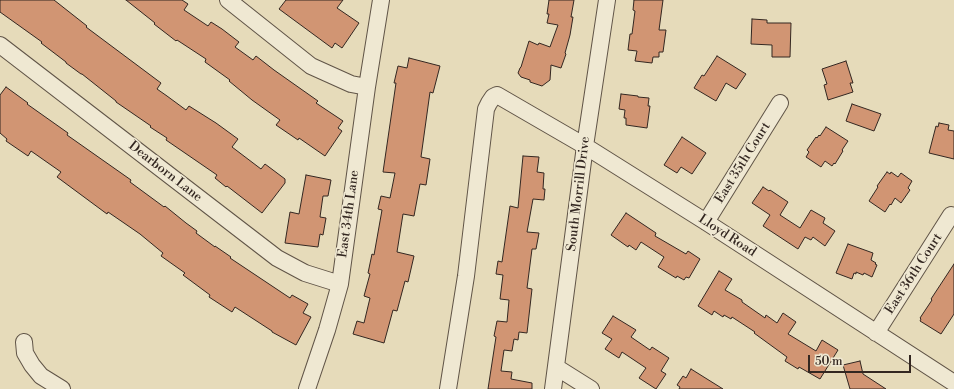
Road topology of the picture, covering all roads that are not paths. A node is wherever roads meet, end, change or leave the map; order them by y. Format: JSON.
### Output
{"nodes":[{"id":1,"x":228,"y":0,"type":"edge"},
{"id":2,"x":381,"y":0,"type":"edge"},
{"id":3,"x":607,"y":0,"type":"edge"},
{"id":4,"x":0,"y":45,"type":"edge"},
{"id":5,"x":367,"y":87,"type":"junction"},
{"id":6,"x":780,"y":103,"type":"dead end"},
{"id":7,"x":585,"y":146,"type":"junction"},
{"id":8,"x":952,"y":215,"type":"dead end"},
{"id":9,"x":706,"y":222,"type":"junction"},
{"id":10,"x":340,"y":284,"type":"junction"},
{"id":11,"x":876,"y":333,"type":"junction"},
{"id":12,"x":24,"y":342,"type":"dead end"},
{"id":13,"x":556,"y":367,"type":"junction"},
{"id":14,"x":954,"y":383,"type":"edge"},
{"id":15,"x":62,"y":389,"type":"edge"},
{"id":16,"x":307,"y":389,"type":"edge"},
{"id":17,"x":448,"y":389,"type":"edge"},
{"id":18,"x":553,"y":389,"type":"edge"},
{"id":19,"x":591,"y":389,"type":"edge"}],
"edges":[{"from":1,"to":5,"type":"street"},
{"from":2,"to":5,"type":"street","name":"East 34th Lane"},
{"from":3,"to":7,"type":"street","name":"South Morrill Drive"},
{"from":4,"to":10,"type":"street","name":"Dearborn Lane"},
{"from":5,"to":10,"type":"street","name":"East 34th Lane"},
{"from":6,"to":9,"type":"street","name":"East 35th Court"},
{"from":7,"to":9,"type":"street","name":"Lloyd Road"},
{"from":7,"to":13,"type":"street","name":"South Morrill Drive"},
{"from":7,"to":17,"type":"street","name":"Lloyd Road"},
{"from":8,"to":11,"type":"street","name":"East 36th Court"},
{"from":9,"to":11,"type":"street","name":"Lloyd Road"},
{"from":10,"to":16,"type":"street","name":"East 34th Lane"},
{"from":11,"to":14,"type":"street","name":"Lloyd Road"},
{"from":12,"to":15,"type":"street"},
{"from":13,"to":18,"type":"street","name":"South Morrill Drive"},
{"from":13,"to":19,"type":"street"}]}
